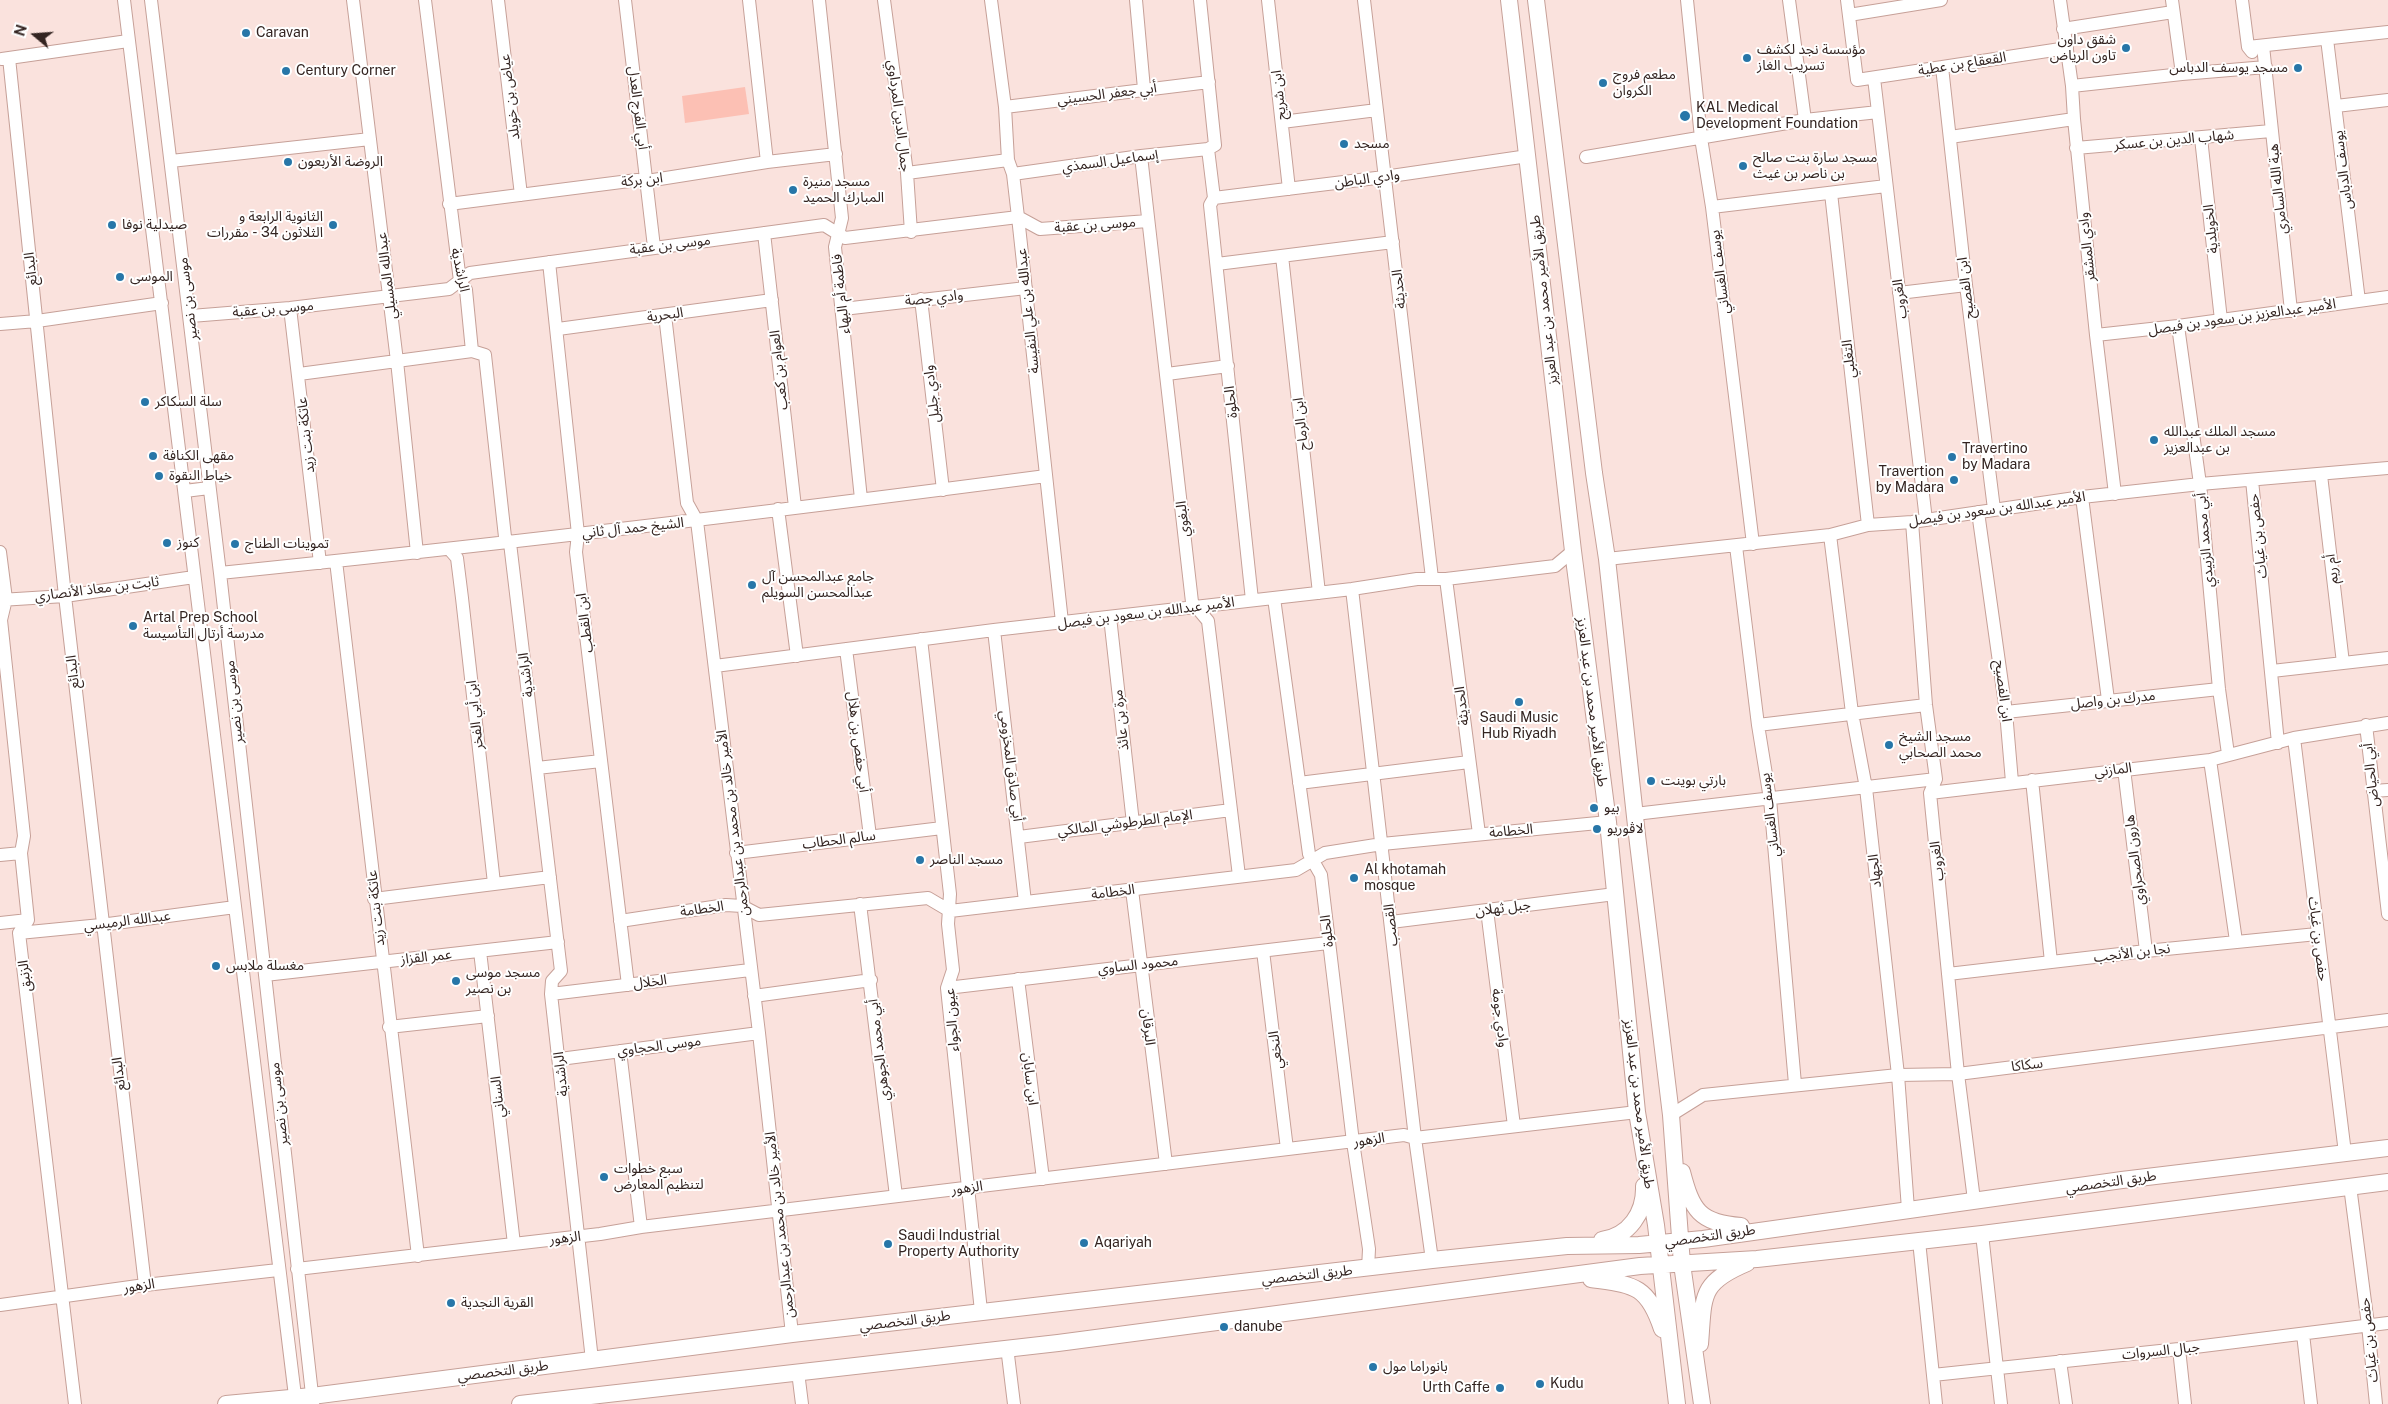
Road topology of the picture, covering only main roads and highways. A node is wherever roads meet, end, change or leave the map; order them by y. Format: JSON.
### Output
{"nodes":[{"id":1,"x":1509,"y":0,"type":"edge"},
{"id":2,"x":1536,"y":0,"type":"edge"},
{"id":3,"x":1674,"y":1143,"type":"junction"},
{"id":4,"x":2388,"y":1148,"type":"edge"},
{"id":5,"x":1644,"y":1164,"type":"junction"},
{"id":6,"x":1674,"y":1167,"type":"junction"},
{"id":7,"x":2388,"y":1182,"type":"edge"},
{"id":8,"x":1776,"y":1228,"type":"junction"},
{"id":9,"x":1680,"y":1240,"type":"junction"},
{"id":10,"x":1658,"y":1243,"type":"junction"},
{"id":11,"x":1619,"y":1245,"type":"junction"},
{"id":12,"x":1567,"y":1246,"type":"junction"},
{"id":13,"x":1757,"y":1259,"type":"junction"},
{"id":14,"x":1682,"y":1264,"type":"junction"},
{"id":15,"x":1662,"y":1266,"type":"junction"},
{"id":16,"x":1616,"y":1269,"type":"junction"},
{"id":17,"x":1574,"y":1276,"type":"junction"},
{"id":18,"x":1698,"y":1376,"type":"junction"},
{"id":19,"x":1674,"y":1382,"type":"junction"},
{"id":20,"x":356,"y":1390,"type":"junction"},
{"id":21,"x":312,"y":1400,"type":"edge"},
{"id":22,"x":296,"y":1401,"type":"edge"},
{"id":23,"x":587,"y":1401,"type":"edge"},
{"id":24,"x":245,"y":1403,"type":"edge"},
{"id":25,"x":226,"y":1404,"type":"edge"},
{"id":26,"x":330,"y":1404,"type":"edge"},
{"id":27,"x":520,"y":1404,"type":"edge"},
{"id":28,"x":1677,"y":1404,"type":"edge"},
{"id":29,"x":1702,"y":1404,"type":"edge"}],
"edges":[{"from":1,"to":5,"type":"main road","name":"طريق الأمير محمد بن عبد العزيز"},
{"from":2,"to":3,"type":"main road","name":"طريق الأمير محمد بن عبد العزيز"},
{"from":3,"to":6,"type":"main road","name":"طريق الأمير محمد بن عبد العزيز"},
{"from":3,"to":8,"type":"main road"},
{"from":4,"to":8,"type":"main road","name":"طريق التخصصي"},
{"from":5,"to":6,"type":"main road"},
{"from":5,"to":10,"type":"main road","name":"طريق الأمير محمد بن عبد العزيز"},
{"from":5,"to":12,"type":"main road"},
{"from":6,"to":9,"type":"main road","name":"طريق الأمير محمد بن عبد العزيز"},
{"from":7,"to":13,"type":"main road","name":"طريق التخصصي"},
{"from":8,"to":9,"type":"main road","name":"طريق التخصصي"},
{"from":9,"to":10,"type":"main road","name":"طريق التخصصي"},
{"from":9,"to":14,"type":"main road","name":"طريق الأمير محمد بن عبد العزيز"},
{"from":10,"to":11,"type":"main road","name":"طريق التخصصي"},
{"from":10,"to":15,"type":"main road","name":"طريق الأمير محمد بن عبد العزيز"},
{"from":11,"to":12,"type":"main road","name":"طريق التخصصي"},
{"from":11,"to":16,"type":"main road"},
{"from":12,"to":20,"type":"main road","name":"طريق التخصصي"},
{"from":13,"to":14,"type":"main road","name":"طريق التخصصي"},
{"from":13,"to":18,"type":"main road"},
{"from":14,"to":15,"type":"main road","name":"طريق التخصصي"},
{"from":14,"to":18,"type":"main road","name":"طريق الأمير محمد بن عبد العزيز"},
{"from":15,"to":16,"type":"main road","name":"طريق التخصصي"},
{"from":15,"to":19,"type":"main road","name":"طريق الأمير محمد بن عبد العزيز"},
{"from":16,"to":17,"type":"main road","name":"طريق التخصصي"},
{"from":17,"to":19,"type":"main road"},
{"from":17,"to":23,"type":"main road","name":"طريق التخصصي"},
{"from":18,"to":29,"type":"main road","name":"طريق الأمير محمد بن عبد العزيز"},
{"from":19,"to":28,"type":"main road","name":"طريق الأمير محمد بن عبد العزيز"},
{"from":20,"to":21,"type":"main road","name":"طريق التخصصي"},
{"from":20,"to":26,"type":"main road"},
{"from":21,"to":22,"type":"main road","name":"طريق التخصصي"},
{"from":22,"to":24,"type":"main road","name":"طريق التخصصي"},
{"from":23,"to":27,"type":"main road","name":"طريق التخصصي"},
{"from":24,"to":25,"type":"main road","name":"طريق التخصصي"}]}
